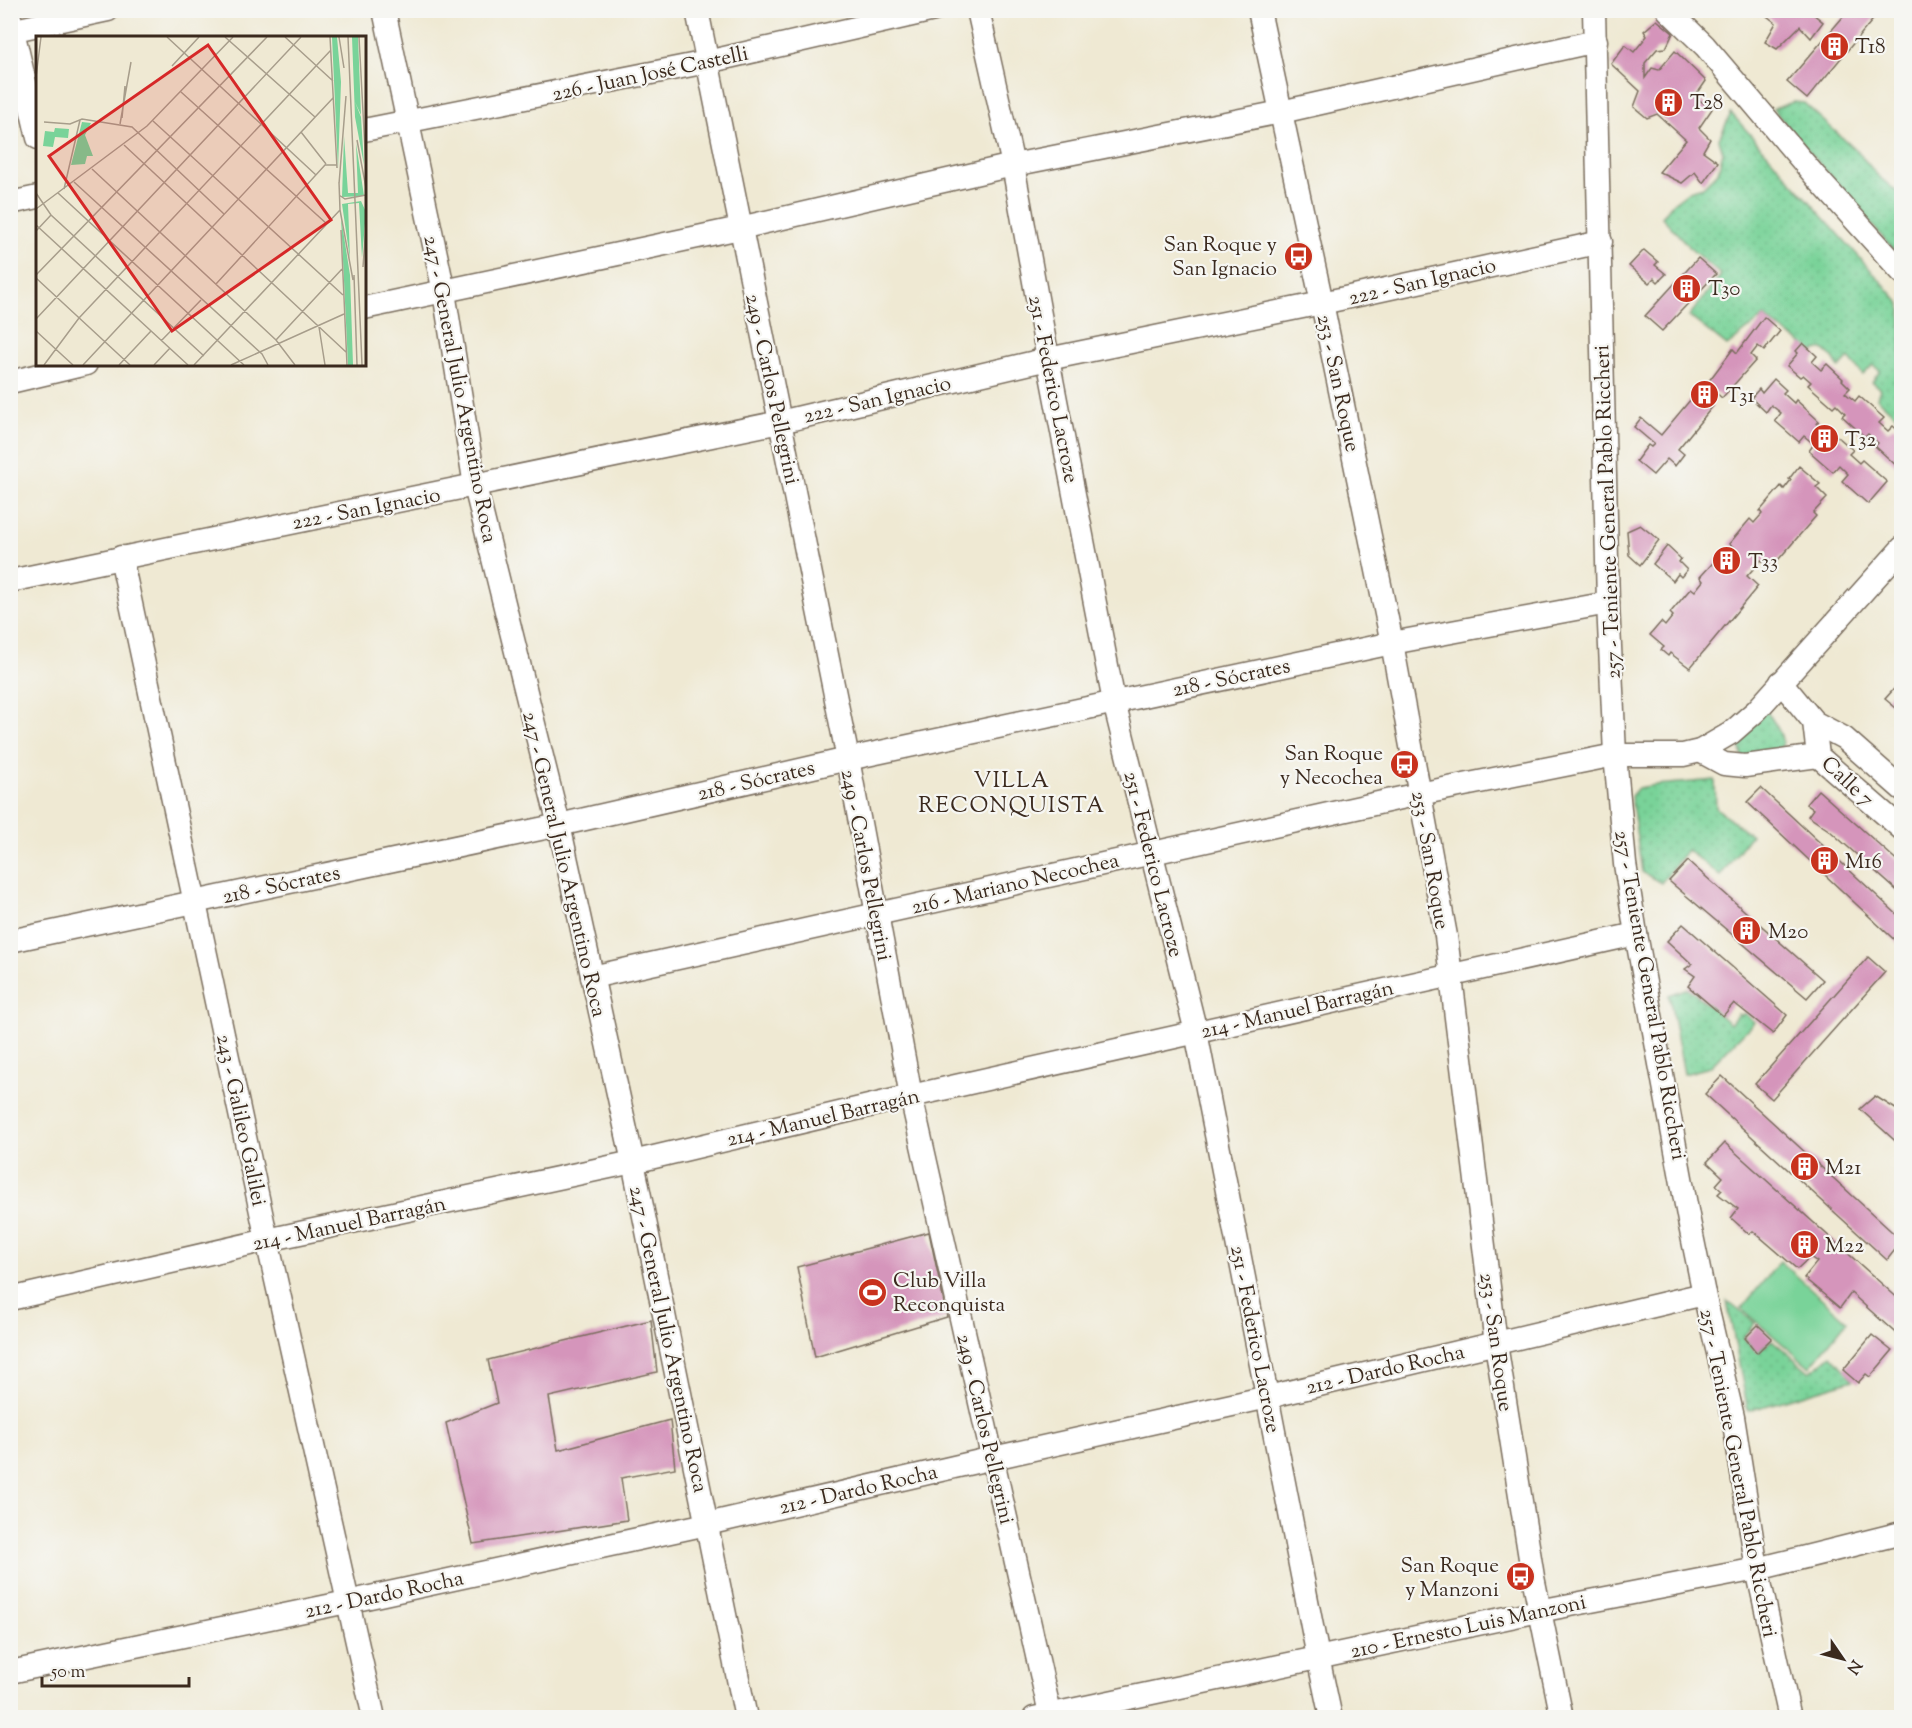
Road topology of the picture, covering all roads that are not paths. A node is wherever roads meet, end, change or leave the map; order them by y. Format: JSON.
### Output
{"nodes":[{"id":1,"x":108,"y":10,"type":"edge"},
{"id":2,"x":384,"y":10,"type":"edge"},
{"id":3,"x":697,"y":10,"type":"edge"},
{"id":4,"x":934,"y":10,"type":"edge"},
{"id":5,"x":978,"y":10,"type":"edge"},
{"id":6,"x":1259,"y":10,"type":"edge"},
{"id":7,"x":1594,"y":10,"type":"edge"},
{"id":8,"x":1668,"y":10,"type":"edge"},
{"id":9,"x":11,"y":27,"type":"edge"},
{"id":10,"x":1596,"y":41,"type":"junction"},
{"id":11,"x":707,"y":62,"type":"junction"},
{"id":12,"x":1281,"y":112,"type":"junction"},
{"id":13,"x":408,"y":121,"type":"junction"},
{"id":14,"x":36,"y":130,"type":"edge"},
{"id":15,"x":366,"y":130,"type":"edge"},
{"id":16,"x":1014,"y":165,"type":"junction"},
{"id":17,"x":36,"y":197,"type":"edge"},
{"id":18,"x":10,"y":202,"type":"edge"},
{"id":19,"x":740,"y":228,"type":"junction"},
{"id":20,"x":1600,"y":242,"type":"junction"},
{"id":21,"x":1902,"y":272,"type":"edge"},
{"id":22,"x":444,"y":292,"type":"junction"},
{"id":23,"x":1322,"y":303,"type":"junction"},
{"id":24,"x":366,"y":308,"type":"edge"},
{"id":25,"x":1048,"y":359,"type":"junction"},
{"id":26,"x":77,"y":366,"type":"edge"},
{"id":27,"x":10,"y":382,"type":"edge"},
{"id":28,"x":780,"y":422,"type":"junction"},
{"id":29,"x":475,"y":486,"type":"junction"},
{"id":30,"x":1902,"y":548,"type":"edge"},
{"id":31,"x":121,"y":557,"type":"junction"},
{"id":32,"x":10,"y":581,"type":"edge"},
{"id":33,"x":1608,"y":603,"type":"junction"},
{"id":34,"x":1392,"y":643,"type":"junction"},
{"id":35,"x":1781,"y":682,"type":"junction"},
{"id":36,"x":1114,"y":702,"type":"junction"},
{"id":37,"x":1814,"y":722,"type":"junction"},
{"id":38,"x":1700,"y":751,"type":"junction"},
{"id":39,"x":1615,"y":755,"type":"junction"},
{"id":40,"x":1818,"y":756,"type":"junction"},
{"id":41,"x":848,"y":759,"type":"junction"},
{"id":42,"x":1902,"y":789,"type":"edge"},
{"id":43,"x":1419,"y":794,"type":"junction"},
{"id":44,"x":559,"y":825,"type":"junction"},
{"id":45,"x":1902,"y":830,"type":"edge"},
{"id":46,"x":1152,"y":853,"type":"junction"},
{"id":47,"x":195,"y":903,"type":"junction"},
{"id":48,"x":876,"y":914,"type":"junction"},
{"id":49,"x":1636,"y":934,"type":"junction"},
{"id":50,"x":10,"y":941,"type":"edge"},
{"id":51,"x":1450,"y":974,"type":"junction"},
{"id":52,"x":592,"y":977,"type":"junction"},
{"id":53,"x":1196,"y":1032,"type":"junction"},
{"id":54,"x":911,"y":1096,"type":"junction"},
{"id":55,"x":633,"y":1162,"type":"junction"},
{"id":56,"x":267,"y":1240,"type":"junction"},
{"id":57,"x":1704,"y":1294,"type":"junction"},
{"id":58,"x":10,"y":1299,"type":"edge"},
{"id":59,"x":1496,"y":1344,"type":"junction"},
{"id":60,"x":1268,"y":1397,"type":"junction"},
{"id":61,"x":993,"y":1458,"type":"junction"},
{"id":62,"x":707,"y":1524,"type":"junction"},
{"id":63,"x":1902,"y":1533,"type":"edge"},
{"id":64,"x":1757,"y":1569,"type":"junction"},
{"id":65,"x":347,"y":1602,"type":"junction"},
{"id":66,"x":1539,"y":1611,"type":"junction"},
{"id":67,"x":1318,"y":1657,"type":"junction"},
{"id":68,"x":10,"y":1672,"type":"edge"},
{"id":69,"x":1045,"y":1716,"type":"edge"},
{"id":70,"x":374,"y":1718,"type":"edge"},
{"id":71,"x":746,"y":1718,"type":"edge"},
{"id":72,"x":1332,"y":1718,"type":"edge"},
{"id":73,"x":1562,"y":1718,"type":"edge"},
{"id":74,"x":1790,"y":1718,"type":"edge"}],
"edges":[{"from":1,"to":9,"type":"street"},
{"from":2,"to":13,"type":"street","name":"247 - General Julio Argentino Roca"},
{"from":3,"to":11,"type":"street","name":"249 - Carlos Pellegrini"},
{"from":4,"to":11,"type":"street","name":"226 - Juan José Castelli"},
{"from":5,"to":16,"type":"street","name":"251 - Federico Lacroze"},
{"from":6,"to":12,"type":"street","name":"253 - San Roque"},
{"from":7,"to":10,"type":"street","name":"257 - Teniente General Pablo Riccheri"},
{"from":8,"to":21,"type":"street"},
{"from":9,"to":14,"type":"street"},
{"from":10,"to":12,"type":"street"},
{"from":10,"to":20,"type":"street","name":"257 - Teniente General Pablo Riccheri"},
{"from":11,"to":13,"type":"street","name":"226 - Juan José Castelli"},
{"from":11,"to":19,"type":"street","name":"249 - Carlos Pellegrini"},
{"from":12,"to":16,"type":"street"},
{"from":12,"to":23,"type":"street","name":"253 - San Roque"},
{"from":13,"to":15,"type":"street","name":"226 - Juan José Castelli"},
{"from":13,"to":22,"type":"street","name":"247 - General Julio Argentino Roca"},
{"from":16,"to":19,"type":"street"},
{"from":16,"to":25,"type":"street","name":"251 - Federico Lacroze"},
{"from":17,"to":18,"type":"street"},
{"from":19,"to":22,"type":"street"},
{"from":19,"to":28,"type":"street","name":"249 - Carlos Pellegrini"},
{"from":20,"to":23,"type":"street","name":"222 - San Ignacio"},
{"from":20,"to":33,"type":"street","name":"257 - Teniente General Pablo Riccheri"},
{"from":22,"to":24,"type":"street"},
{"from":22,"to":29,"type":"street","name":"247 - General Julio Argentino Roca"},
{"from":23,"to":25,"type":"street","name":"222 - San Ignacio"},
{"from":23,"to":34,"type":"street","name":"253 - San Roque"},
{"from":25,"to":28,"type":"street","name":"222 - San Ignacio"},
{"from":25,"to":36,"type":"street","name":"251 - Federico Lacroze"},
{"from":26,"to":27,"type":"street"},
{"from":28,"to":29,"type":"street","name":"222 - San Ignacio"},
{"from":28,"to":41,"type":"street","name":"249 - Carlos Pellegrini"},
{"from":29,"to":31,"type":"street","name":"222 - San Ignacio"},
{"from":29,"to":44,"type":"street","name":"247 - General Julio Argentino Roca"},
{"from":30,"to":35,"type":"street"},
{"from":31,"to":32,"type":"street","name":"222 - San Ignacio"},
{"from":31,"to":47,"type":"street","name":"243 - Galileo Galilei"},
{"from":33,"to":34,"type":"street","name":"218 - Sócrates"},
{"from":33,"to":39,"type":"street","name":"257 - Teniente General Pablo Riccheri"},
{"from":34,"to":36,"type":"street","name":"218 - Sócrates"},
{"from":34,"to":43,"type":"street","name":"253 - San Roque"},
{"from":35,"to":37,"type":"street","name":"Calle 7"},
{"from":35,"to":38,"type":"street"},
{"from":36,"to":41,"type":"street","name":"218 - Sócrates"},
{"from":36,"to":46,"type":"street","name":"251 - Federico Lacroze"},
{"from":37,"to":40,"type":"street","name":"Calle 7"},
{"from":37,"to":42,"type":"street","name":"Calle 7"},
{"from":38,"to":39,"type":"street","name":"216 - Mariano Necochea"},
{"from":38,"to":40,"type":"street"},
{"from":39,"to":43,"type":"street","name":"216 - Mariano Necochea"},
{"from":39,"to":49,"type":"street","name":"257 - Teniente General Pablo Riccheri"},
{"from":40,"to":45,"type":"street","name":"Calle 7"},
{"from":41,"to":44,"type":"street","name":"218 - Sócrates"},
{"from":41,"to":48,"type":"street","name":"249 - Carlos Pellegrini"},
{"from":43,"to":46,"type":"street","name":"216 - Mariano Necochea"},
{"from":43,"to":51,"type":"street","name":"253 - San Roque"},
{"from":44,"to":47,"type":"street","name":"218 - Sócrates"},
{"from":44,"to":52,"type":"street","name":"247 - General Julio Argentino Roca"},
{"from":46,"to":48,"type":"street","name":"216 - Mariano Necochea"},
{"from":46,"to":53,"type":"street","name":"251 - Federico Lacroze"},
{"from":47,"to":50,"type":"street","name":"218 - Sócrates"},
{"from":47,"to":56,"type":"street","name":"243 - Galileo Galilei"},
{"from":48,"to":52,"type":"street","name":"216 - Mariano Necochea"},
{"from":48,"to":54,"type":"street","name":"249 - Carlos Pellegrini"},
{"from":49,"to":51,"type":"street","name":"214 - Manuel Barragán"},
{"from":49,"to":57,"type":"street","name":"257 - Teniente General Pablo Riccheri"},
{"from":51,"to":53,"type":"street","name":"214 - Manuel Barragán"},
{"from":51,"to":59,"type":"street","name":"253 - San Roque"},
{"from":52,"to":55,"type":"street","name":"247 - General Julio Argentino Roca"},
{"from":53,"to":54,"type":"street","name":"214 - Manuel Barragán"},
{"from":53,"to":60,"type":"street","name":"251 - Federico Lacroze"},
{"from":54,"to":55,"type":"street","name":"214 - Manuel Barragán"},
{"from":54,"to":61,"type":"street","name":"249 - Carlos Pellegrini"},
{"from":55,"to":56,"type":"street","name":"214 - Manuel Barragán"},
{"from":55,"to":62,"type":"street","name":"247 - General Julio Argentino Roca"},
{"from":56,"to":58,"type":"street","name":"214 - Manuel Barragán"},
{"from":56,"to":65,"type":"street","name":"243 - Galileo Galilei"},
{"from":57,"to":59,"type":"street","name":"212 - Dardo Rocha"},
{"from":57,"to":64,"type":"street","name":"257 - Teniente General Pablo Riccheri"},
{"from":59,"to":60,"type":"street","name":"212 - Dardo Rocha"},
{"from":59,"to":66,"type":"street","name":"253 - San Roque"},
{"from":60,"to":61,"type":"street","name":"212 - Dardo Rocha"},
{"from":60,"to":67,"type":"street","name":"251 - Federico Lacroze"},
{"from":61,"to":62,"type":"street","name":"212 - Dardo Rocha"},
{"from":61,"to":69,"type":"street","name":"249 - Carlos Pellegrini"},
{"from":62,"to":65,"type":"street","name":"212 - Dardo Rocha"},
{"from":62,"to":71,"type":"street","name":"247 - General Julio Argentino Roca"},
{"from":63,"to":64,"type":"street","name":"210 - Ernesto Luis Manzoni"},
{"from":64,"to":66,"type":"street","name":"210 - Ernesto Luis Manzoni"},
{"from":64,"to":74,"type":"street","name":"257 - Teniente General Pablo Riccheri"},
{"from":65,"to":68,"type":"street","name":"212 - Dardo Rocha"},
{"from":65,"to":70,"type":"street","name":"243 - Galileo Galilei"},
{"from":66,"to":67,"type":"street","name":"210 - Ernesto Luis Manzoni"},
{"from":66,"to":73,"type":"street","name":"253 - San Roque"},
{"from":67,"to":69,"type":"street","name":"210 - Ernesto Luis Manzoni"},
{"from":67,"to":72,"type":"street","name":"251 - Federico Lacroze"}]}
